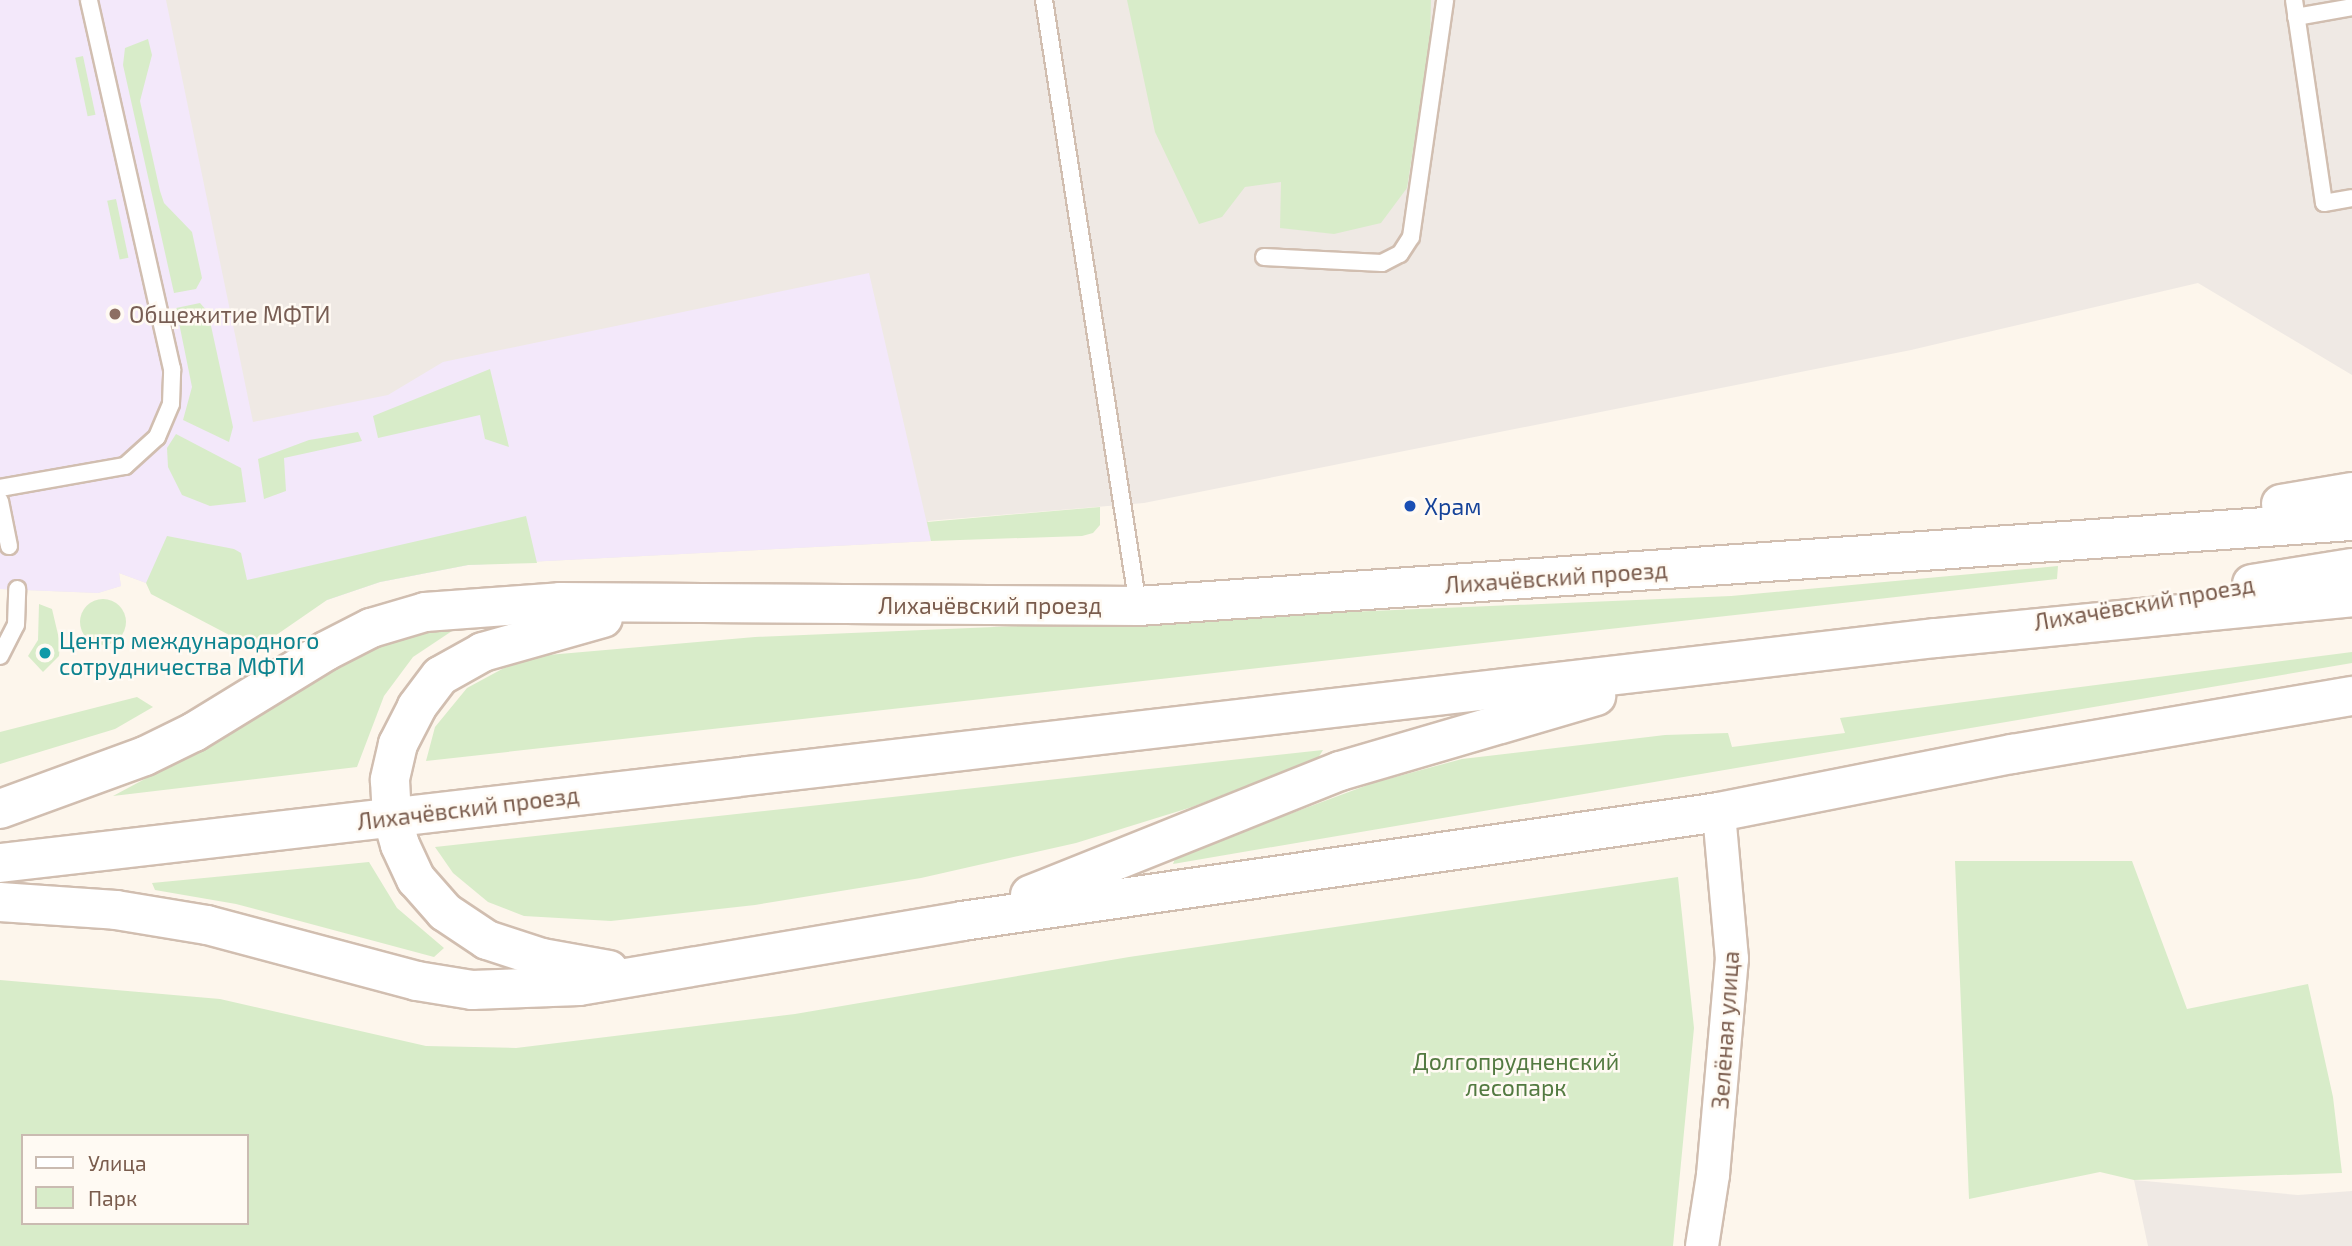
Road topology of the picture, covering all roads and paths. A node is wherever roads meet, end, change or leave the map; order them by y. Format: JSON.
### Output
{"nodes":[{"id":1,"x":89,"y":0,"type":"edge"},
{"id":2,"x":1044,"y":0,"type":"edge"},
{"id":3,"x":1445,"y":0,"type":"edge"},
{"id":4,"x":2294,"y":0,"type":"edge"},
{"id":5,"x":2352,"y":7,"type":"edge"},
{"id":6,"x":2297,"y":17,"type":"junction"},
{"id":7,"x":2352,"y":198,"type":"edge"},
{"id":8,"x":1264,"y":257,"type":"dead end"},
{"id":9,"x":0,"y":488,"type":"edge"},
{"id":10,"x":2352,"y":492,"type":"edge"},
{"id":11,"x":0,"y":501,"type":"edge"},
{"id":12,"x":2352,"y":521,"type":"edge"},
{"id":13,"x":2024,"y":544,"type":"junction"},
{"id":14,"x":9,"y":546,"type":"dead end"},
{"id":15,"x":2352,"y":568,"type":"edge"},
{"id":16,"x":17,"y":589,"type":"dead end"},
{"id":17,"x":2352,"y":597,"type":"edge"},
{"id":18,"x":670,"y":603,"type":"junction"},
{"id":19,"x":1138,"y":606,"type":"junction"},
{"id":20,"x":1936,"y":638,"type":"junction"},
{"id":21,"x":0,"y":656,"type":"edge"},
{"id":22,"x":1695,"y":667,"type":"junction"},
{"id":23,"x":2352,"y":696,"type":"edge"},
{"id":24,"x":0,"y":809,"type":"edge"},
{"id":25,"x":1718,"y":812,"type":"junction"},
{"id":26,"x":392,"y":817,"type":"junction"},
{"id":27,"x":0,"y":863,"type":"edge"},
{"id":28,"x":0,"y":902,"type":"edge"},
{"id":29,"x":962,"y":921,"type":"junction"},
{"id":30,"x":635,"y":975,"type":"junction"},
{"id":31,"x":1702,"y":1246,"type":"edge"}],
"edges":[{"from":1,"to":9,"type":"lane"},
{"from":2,"to":19,"type":"lane"},
{"from":3,"to":8,"type":"lane"},
{"from":4,"to":6,"type":"lane"},
{"from":5,"to":6,"type":"lane"},
{"from":6,"to":7,"type":"lane"},
{"from":10,"to":13,"type":"main road","name":"Лихачёвский проезд"},
{"from":11,"to":14,"type":"lane"},
{"from":12,"to":13,"type":"main road","name":"Лихачёвский проезд"},
{"from":13,"to":19,"type":"main road","name":"Лихачёвский проезд"},
{"from":15,"to":20,"type":"main road","name":"Лихачёвский проезд"},
{"from":16,"to":21,"type":"lane"},
{"from":17,"to":20,"type":"main road","name":"Лихачёвский проезд"},
{"from":18,"to":19,"type":"main road","name":"Лихачёвский проезд"},
{"from":18,"to":24,"type":"main road","name":"Лихачёвский проезд"},
{"from":18,"to":26,"type":"main road"},
{"from":20,"to":22,"type":"main road","name":"Лихачёвский проезд"},
{"from":22,"to":26,"type":"main road","name":"Лихачёвский проезд"},
{"from":22,"to":29,"type":"main road"},
{"from":23,"to":25,"type":"main road"},
{"from":25,"to":29,"type":"main road"},
{"from":25,"to":31,"type":"street","name":"Зелёная улица"},
{"from":26,"to":27,"type":"main road","name":"Лихачёвский проезд"},
{"from":26,"to":30,"type":"main road"},
{"from":28,"to":30,"type":"main road"},
{"from":29,"to":30,"type":"main road"}]}
